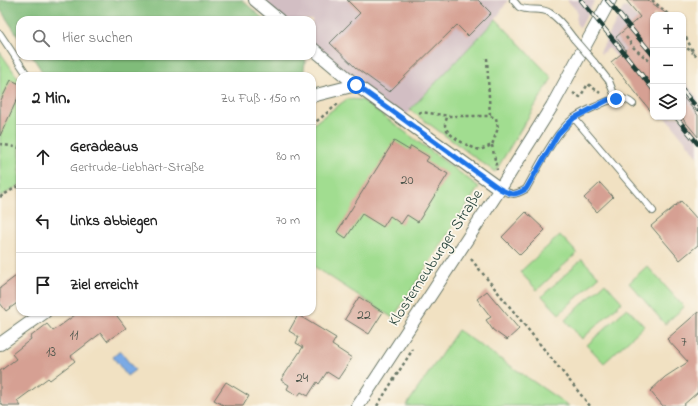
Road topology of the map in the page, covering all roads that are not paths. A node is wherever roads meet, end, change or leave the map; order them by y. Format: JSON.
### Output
{"nodes":[{"id":1,"x":255,"y":0,"type":"edge"},
{"id":2,"x":513,"y":0,"type":"edge"},
{"id":3,"x":610,"y":0,"type":"edge"},
{"id":4,"x":274,"y":16,"type":"edge"},
{"id":5,"x":0,"y":34,"type":"edge"},
{"id":6,"x":316,"y":51,"type":"edge"},
{"id":7,"x":16,"y":58,"type":"edge"},
{"id":8,"x":17,"y":60,"type":"edge"},
{"id":9,"x":25,"y":72,"type":"edge"},
{"id":10,"x":356,"y":85,"type":"junction"},
{"id":11,"x":316,"y":95,"type":"edge"},
{"id":12,"x":616,"y":99,"type":"junction"},
{"id":13,"x":633,"y":104,"type":"dead end"},
{"id":14,"x":574,"y":118,"type":"junction"},
{"id":15,"x":500,"y":189,"type":"junction"},
{"id":16,"x":653,"y":211,"type":"dead end"},
{"id":17,"x":38,"y":316,"type":"edge"},
{"id":18,"x":0,"y":344,"type":"edge"},
{"id":19,"x":358,"y":406,"type":"edge"}],
"edges":[{"from":1,"to":4,"type":"street"},
{"from":2,"to":12,"type":"lane","bridge":true},
{"from":3,"to":15,"type":"street","name":"Klosterneuburger Straße"},
{"from":5,"to":7,"type":"lane"},
{"from":6,"to":10,"type":"street"},
{"from":8,"to":9,"type":"lane"},
{"from":10,"to":11,"type":"street"},
{"from":10,"to":15,"type":"street"},
{"from":12,"to":13,"type":"lane"},
{"from":12,"to":14,"type":"lane"},
{"from":14,"to":15,"type":"lane"},
{"from":14,"to":16,"type":"lane"},
{"from":15,"to":19,"type":"street","name":"Klosterneuburger Straße"},
{"from":17,"to":18,"type":"street"}]}
